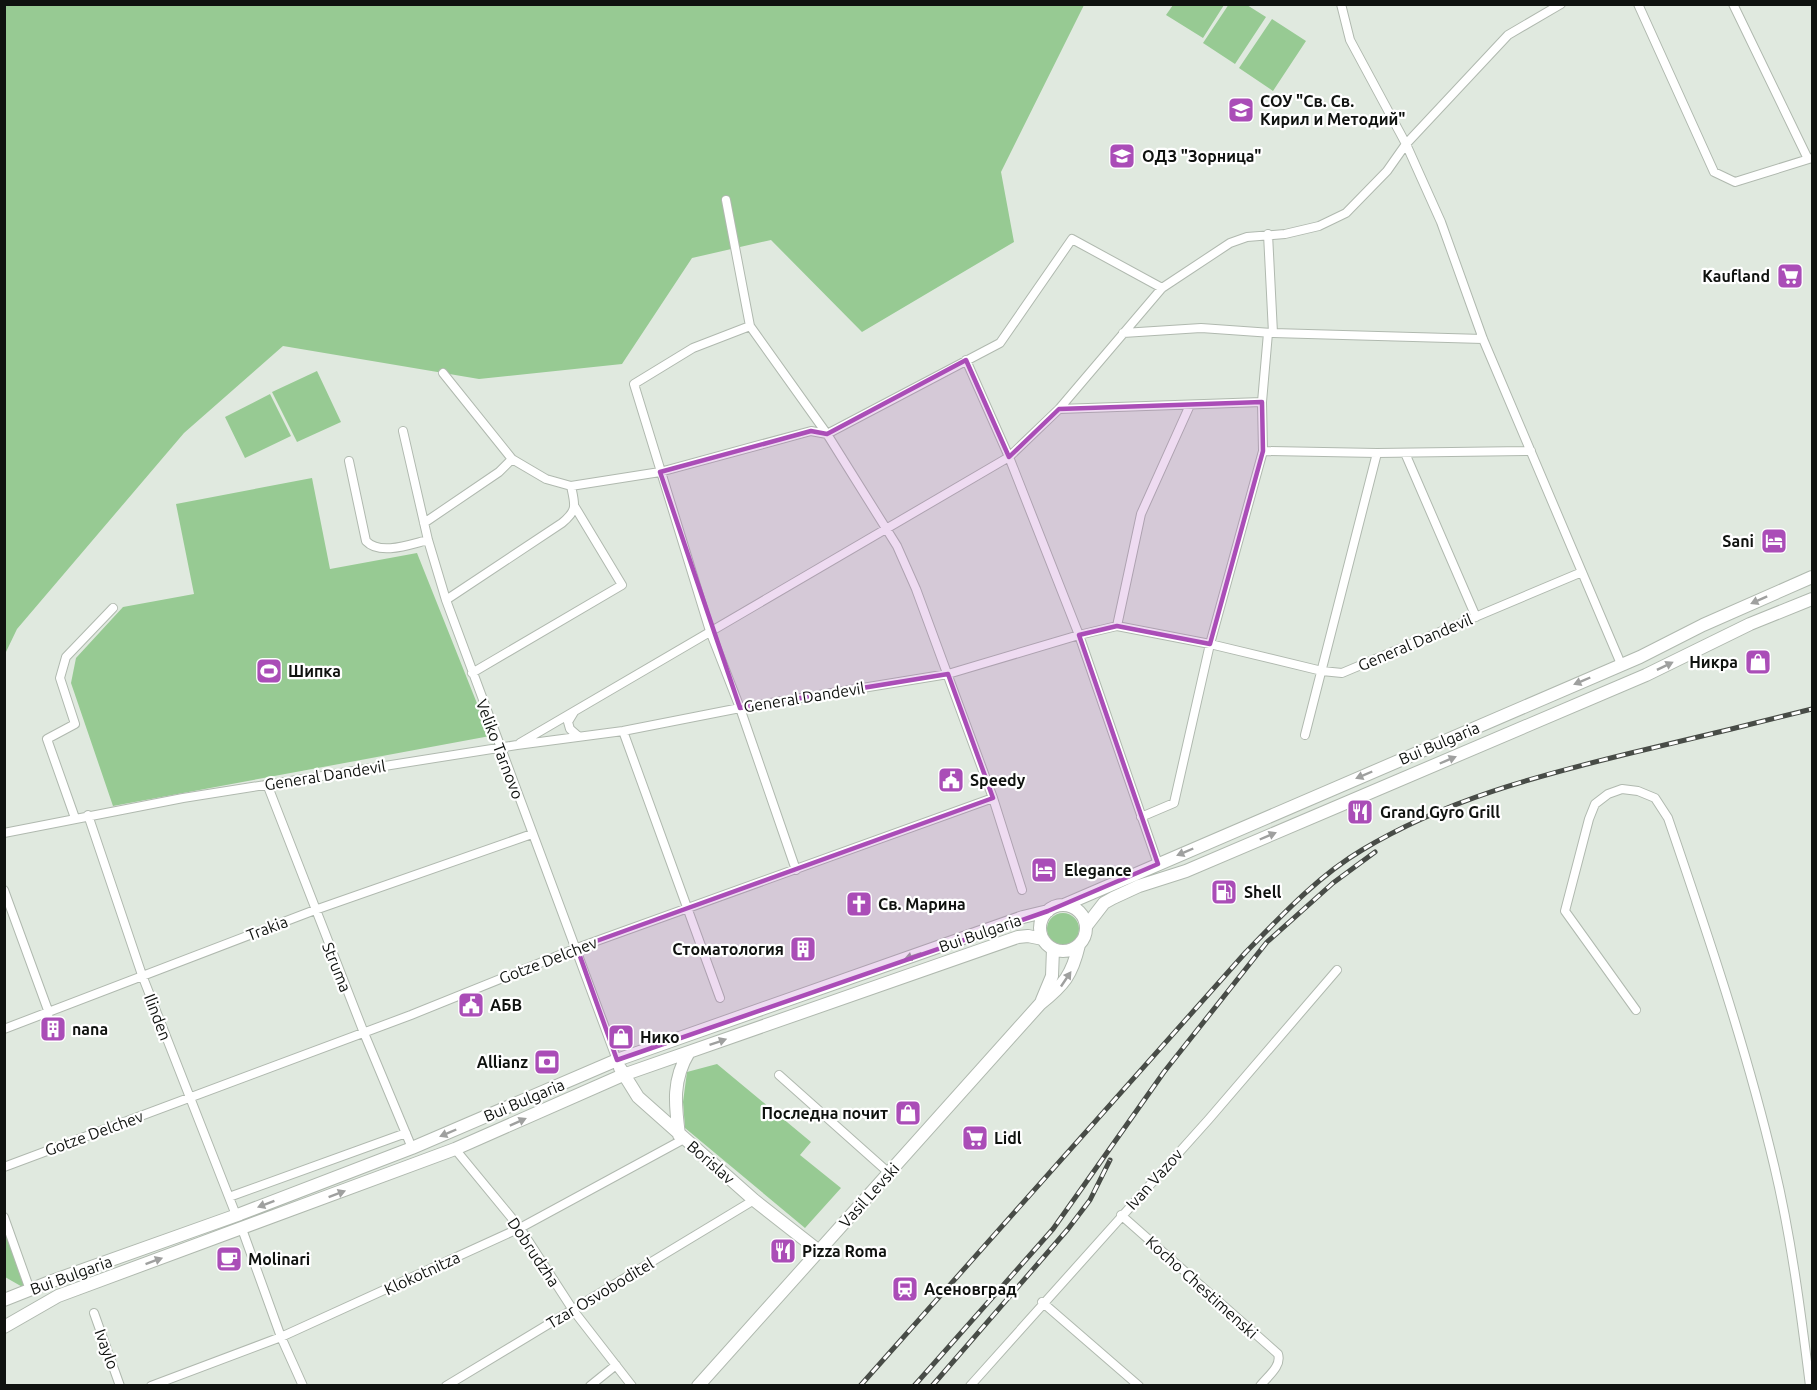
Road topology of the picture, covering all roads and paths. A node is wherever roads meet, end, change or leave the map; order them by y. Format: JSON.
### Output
{"nodes":[{"id":1,"x":1341,"y":4,"type":"edge"},
{"id":2,"x":1561,"y":4,"type":"edge"},
{"id":3,"x":1638,"y":4,"type":"edge"},
{"id":4,"x":1733,"y":4,"type":"edge"},
{"id":5,"x":1406,"y":144,"type":"junction"},
{"id":6,"x":1810,"y":159,"type":"edge"},
{"id":7,"x":726,"y":200,"type":"dead end"},
{"id":8,"x":1268,"y":234,"type":"junction"},
{"id":9,"x":1162,"y":288,"type":"junction"},
{"id":10,"x":750,"y":326,"type":"junction"},
{"id":11,"x":1123,"y":333,"type":"junction"},
{"id":12,"x":1271,"y":333,"type":"junction"},
{"id":13,"x":1483,"y":339,"type":"junction"},
{"id":14,"x":966,"y":360,"type":"junction"},
{"id":15,"x":443,"y":373,"type":"dead end"},
{"id":16,"x":1262,"y":402,"type":"junction"},
{"id":17,"x":1190,"y":405,"type":"junction"},
{"id":18,"x":1059,"y":409,"type":"junction"},
{"id":19,"x":403,"y":431,"type":"dead end"},
{"id":20,"x":827,"y":434,"type":"junction"},
{"id":21,"x":1263,"y":450,"type":"junction"},
{"id":22,"x":1531,"y":452,"type":"junction"},
{"id":23,"x":1377,"y":453,"type":"junction"},
{"id":24,"x":1405,"y":453,"type":"junction"},
{"id":25,"x":1009,"y":457,"type":"junction"},
{"id":26,"x":512,"y":459,"type":"junction"},
{"id":27,"x":349,"y":461,"type":"dead end"},
{"id":28,"x":660,"y":472,"type":"junction"},
{"id":29,"x":571,"y":486,"type":"junction"},
{"id":30,"x":575,"y":507,"type":"junction"},
{"id":31,"x":424,"y":523,"type":"junction"},
{"id":32,"x":886,"y":528,"type":"junction"},
{"id":33,"x":428,"y":540,"type":"junction"},
{"id":34,"x":1582,"y":572,"type":"junction"},
{"id":35,"x":1812,"y":577,"type":"edge"},
{"id":36,"x":1812,"y":599,"type":"edge"},
{"id":37,"x":446,"y":600,"type":"junction"},
{"id":38,"x":113,"y":608,"type":"dead end"},
{"id":39,"x":1476,"y":617,"type":"junction"},
{"id":40,"x":1117,"y":626,"type":"junction"},
{"id":41,"x":710,"y":631,"type":"junction"},
{"id":42,"x":1079,"y":635,"type":"junction"},
{"id":43,"x":1210,"y":644,"type":"junction"},
{"id":44,"x":1621,"y":664,"type":"junction"},
{"id":45,"x":1322,"y":671,"type":"junction"},
{"id":46,"x":472,"y":673,"type":"junction"},
{"id":47,"x":948,"y":674,"type":"junction"},
{"id":48,"x":740,"y":708,"type":"junction"},
{"id":49,"x":574,"y":711,"type":"junction"},
{"id":50,"x":623,"y":731,"type":"junction"},
{"id":51,"x":1305,"y":735,"type":"dead end"},
{"id":52,"x":578,"y":736,"type":"junction"},
{"id":53,"x":517,"y":745,"type":"junction"},
{"id":54,"x":501,"y":747,"type":"junction"},
{"id":55,"x":267,"y":784,"type":"junction"},
{"id":56,"x":993,"y":798,"type":"junction"},
{"id":57,"x":88,"y":815,"type":"junction"},
{"id":58,"x":1141,"y":817,"type":"junction"},
{"id":59,"x":75,"y":818,"type":"junction"},
{"id":60,"x":4,"y":833,"type":"edge"},
{"id":61,"x":532,"y":834,"type":"junction"},
{"id":62,"x":1158,"y":864,"type":"junction"},
{"id":63,"x":796,"y":870,"type":"junction"},
{"id":64,"x":4,"y":890,"type":"edge"},
{"id":65,"x":1022,"y":890,"type":"dead end"},
{"id":66,"x":1064,"y":905,"type":"junction"},
{"id":67,"x":687,"y":909,"type":"junction"},
{"id":68,"x":315,"y":910,"type":"junction"},
{"id":69,"x":1048,"y":911,"type":"junction"},
{"id":70,"x":1087,"y":925,"type":"junction"},
{"id":71,"x":1043,"y":939,"type":"junction"},
{"id":72,"x":1079,"y":945,"type":"junction"},
{"id":73,"x":577,"y":948,"type":"junction"},
{"id":74,"x":1053,"y":949,"type":"junction"},
{"id":75,"x":1337,"y":970,"type":"dead end"},
{"id":76,"x":142,"y":975,"type":"junction"},
{"id":77,"x":720,"y":998,"type":"dead end"},
{"id":78,"x":1040,"y":1004,"type":"junction"},
{"id":79,"x":1636,"y":1010,"type":"dead end"},
{"id":80,"x":49,"y":1013,"type":"junction"},
{"id":81,"x":4,"y":1029,"type":"edge"},
{"id":82,"x":364,"y":1033,"type":"junction"},
{"id":83,"x":688,"y":1052,"type":"junction"},
{"id":84,"x":617,"y":1060,"type":"junction"},
{"id":85,"x":623,"y":1075,"type":"junction"},
{"id":86,"x":779,"y":1075,"type":"dead end"},
{"id":87,"x":189,"y":1098,"type":"junction"},
{"id":88,"x":406,"y":1133,"type":"junction"},
{"id":89,"x":682,"y":1137,"type":"junction"},
{"id":90,"x":412,"y":1148,"type":"junction"},
{"id":91,"x":455,"y":1149,"type":"junction"},
{"id":92,"x":4,"y":1167,"type":"edge"},
{"id":93,"x":889,"y":1173,"type":"junction"},
{"id":94,"x":229,"y":1197,"type":"junction"},
{"id":95,"x":754,"y":1200,"type":"junction"},
{"id":96,"x":236,"y":1215,"type":"junction"},
{"id":97,"x":1121,"y":1215,"type":"junction"},
{"id":98,"x":4,"y":1217,"type":"edge"},
{"id":99,"x":520,"y":1228,"type":"junction"},
{"id":100,"x":242,"y":1229,"type":"junction"},
{"id":101,"x":819,"y":1251,"type":"junction"},
{"id":102,"x":30,"y":1290,"type":"junction"},
{"id":103,"x":4,"y":1300,"type":"edge"},
{"id":104,"x":1042,"y":1302,"type":"junction"},
{"id":105,"x":573,"y":1310,"type":"junction"},
{"id":106,"x":94,"y":1314,"type":"dead end"},
{"id":107,"x":4,"y":1327,"type":"edge"},
{"id":108,"x":281,"y":1337,"type":"junction"},
{"id":109,"x":616,"y":1365,"type":"junction"},
{"id":110,"x":1810,"y":1371,"type":"edge"},
{"id":111,"x":120,"y":1386,"type":"edge"},
{"id":112,"x":151,"y":1386,"type":"edge"},
{"id":113,"x":303,"y":1386,"type":"edge"},
{"id":114,"x":446,"y":1386,"type":"edge"},
{"id":115,"x":590,"y":1386,"type":"edge"},
{"id":116,"x":632,"y":1386,"type":"edge"},
{"id":117,"x":698,"y":1386,"type":"edge"},
{"id":118,"x":969,"y":1386,"type":"edge"},
{"id":119,"x":1139,"y":1386,"type":"edge"},
{"id":120,"x":1260,"y":1386,"type":"edge"},
{"id":121,"x":1810,"y":1386,"type":"edge"}],
"edges":[{"from":1,"to":5,"type":"street"},
{"from":2,"to":5,"type":"street"},
{"from":3,"to":6,"type":"street"},
{"from":4,"to":6,"type":"street"},
{"from":5,"to":8,"type":"street"},
{"from":5,"to":13,"type":"street"},
{"from":7,"to":10,"type":"street"},
{"from":8,"to":9,"type":"street"},
{"from":8,"to":12,"type":"street"},
{"from":9,"to":11,"type":"street"},
{"from":9,"to":14,"type":"street"},
{"from":10,"to":20,"type":"street"},
{"from":10,"to":28,"type":"street"},
{"from":11,"to":12,"type":"street"},
{"from":11,"to":18,"type":"street"},
{"from":12,"to":13,"type":"street"},
{"from":12,"to":16,"type":"street"},
{"from":13,"to":22,"type":"street"},
{"from":14,"to":20,"type":"street"},
{"from":14,"to":25,"type":"street"},
{"from":15,"to":26,"type":"street"},
{"from":16,"to":17,"type":"street"},
{"from":16,"to":21,"type":"street"},
{"from":17,"to":18,"type":"street"},
{"from":17,"to":40,"type":"street"},
{"from":18,"to":25,"type":"street"},
{"from":19,"to":31,"type":"street","name":"Veliko Tarnovo"},
{"from":20,"to":28,"type":"street"},
{"from":20,"to":32,"type":"street"},
{"from":21,"to":23,"type":"street"},
{"from":21,"to":43,"type":"street"},
{"from":22,"to":24,"type":"street"},
{"from":22,"to":34,"type":"street"},
{"from":23,"to":24,"type":"street"},
{"from":23,"to":45,"type":"street"},
{"from":24,"to":39,"type":"street"},
{"from":25,"to":32,"type":"street"},
{"from":25,"to":42,"type":"street"},
{"from":26,"to":29,"type":"street"},
{"from":26,"to":31,"type":"street"},
{"from":27,"to":33,"type":"street"},
{"from":28,"to":29,"type":"street"},
{"from":28,"to":41,"type":"street"},
{"from":29,"to":30,"type":"street"},
{"from":30,"to":37,"type":"street"},
{"from":30,"to":46,"type":"street"},
{"from":31,"to":33,"type":"street","name":"Veliko Tarnovo"},
{"from":32,"to":41,"type":"street"},
{"from":32,"to":47,"type":"street"},
{"from":33,"to":37,"type":"street","name":"Veliko Tarnovo"},
{"from":34,"to":39,"type":"street","name":"General Dandevil"},
{"from":34,"to":44,"type":"street"},
{"from":35,"to":44,"type":"main road","name":"Bui Bulgaria","one_way":true},
{"from":70,"to":36,"type":"main road","name":"Bui Bulgaria","one_way":true},
{"from":37,"to":46,"type":"street","name":"Veliko Tarnovo"},
{"from":38,"to":59,"type":"street"},
{"from":39,"to":45,"type":"street","name":"General Dandevil"},
{"from":40,"to":42,"type":"street","name":"General Dandevil"},
{"from":40,"to":43,"type":"street","name":"General Dandevil"},
{"from":41,"to":48,"type":"street"},
{"from":41,"to":49,"type":"street"},
{"from":42,"to":47,"type":"street","name":"General Dandevil"},
{"from":42,"to":58,"type":"street"},
{"from":43,"to":45,"type":"street","name":"General Dandevil"},
{"from":43,"to":58,"type":"street"},
{"from":44,"to":62,"type":"main road","name":"Bui Bulgaria","one_way":true},
{"from":45,"to":51,"type":"street"},
{"from":46,"to":54,"type":"street","name":"Veliko Tarnovo"},
{"from":47,"to":48,"type":"street","name":"General Dandevil"},
{"from":47,"to":56,"type":"street"},
{"from":48,"to":50,"type":"street","name":"General Dandevil"},
{"from":48,"to":63,"type":"street"},
{"from":49,"to":52,"type":"street"},
{"from":49,"to":53,"type":"street"},
{"from":50,"to":52,"type":"street","name":"General Dandevil"},
{"from":50,"to":67,"type":"street"},
{"from":52,"to":53,"type":"street","name":"General Dandevil"},
{"from":53,"to":54,"type":"street","name":"General Dandevil"},
{"from":54,"to":55,"type":"street","name":"General Dandevil"},
{"from":54,"to":61,"type":"street","name":"Veliko Tarnovo"},
{"from":55,"to":57,"type":"street","name":"General Dandevil"},
{"from":55,"to":68,"type":"street","name":"Struma"},
{"from":56,"to":63,"type":"street","name":"Gotze Delchev"},
{"from":56,"to":65,"type":"street"},
{"from":57,"to":59,"type":"street","name":"General Dandevil"},
{"from":57,"to":76,"type":"street","name":"Ilinden"},
{"from":58,"to":62,"type":"street"},
{"from":59,"to":60,"type":"street","name":"General Dandevil"},
{"from":61,"to":68,"type":"street","name":"Trakia"},
{"from":61,"to":73,"type":"street","name":"Veliko Tarnovo"},
{"from":62,"to":66,"type":"main road","name":"Bui Bulgaria"},
{"from":63,"to":67,"type":"street","name":"Gotze Delchev"},
{"from":64,"to":80,"type":"street"},
{"from":66,"to":69,"type":"main road"},
{"from":66,"to":70,"type":"main road"},
{"from":67,"to":73,"type":"street","name":"Gotze Delchev"},
{"from":67,"to":77,"type":"street"},
{"from":68,"to":76,"type":"street","name":"Trakia"},
{"from":68,"to":82,"type":"street","name":"Struma"},
{"from":69,"to":71,"type":"main road"},
{"from":69,"to":84,"type":"main road","name":"Bui Bulgaria","one_way":true},
{"from":70,"to":72,"type":"main road"},
{"from":71,"to":74,"type":"main road"},
{"from":83,"to":71,"type":"main road","name":"Bui Bulgaria","one_way":true},
{"from":72,"to":74,"type":"main road"},
{"from":78,"to":72,"type":"main road","name":"Vasil Levski","one_way":true},
{"from":73,"to":82,"type":"street","name":"Gotze Delchev"},
{"from":73,"to":84,"type":"street","name":"Veliko Tarnovo"},
{"from":74,"to":78,"type":"main road","name":"Vasil Levski"},
{"from":75,"to":97,"type":"street","name":"Ivan Vazov"},
{"from":76,"to":80,"type":"street","name":"Trakia"},
{"from":76,"to":87,"type":"street","name":"Ilinden"},
{"from":78,"to":93,"type":"main road","name":"Vasil Levski"},
{"from":79,"to":110,"type":"street"},
{"from":80,"to":81,"type":"street","name":"Trakia"},
{"from":82,"to":87,"type":"street","name":"Gotze Delchev"},
{"from":82,"to":88,"type":"street","name":"Struma"},
{"from":83,"to":85,"type":"main road","name":"Bui Bulgaria"},
{"from":83,"to":89,"type":"main road"},
{"from":84,"to":85,"type":"main road","name":"Borislav"},
{"from":84,"to":90,"type":"main road","name":"Bui Bulgaria","one_way":true},
{"from":85,"to":89,"type":"main road","name":"Borislav"},
{"from":91,"to":85,"type":"main road","name":"Bui Bulgaria","one_way":true},
{"from":86,"to":93,"type":"street"},
{"from":87,"to":92,"type":"street","name":"Gotze Delchev"},
{"from":87,"to":94,"type":"street","name":"Ilinden"},
{"from":88,"to":90,"type":"street","name":"Struma"},
{"from":88,"to":94,"type":"street"},
{"from":89,"to":95,"type":"main road","name":"Borislav"},
{"from":89,"to":99,"type":"street","name":"Klokotnitza"},
{"from":90,"to":96,"type":"main road","name":"Bui Bulgaria","one_way":true},
{"from":91,"to":99,"type":"street","name":"Dobrudzha"},
{"from":100,"to":91,"type":"main road","name":"Bui Bulgaria","one_way":true},
{"from":93,"to":101,"type":"main road","name":"Vasil Levski"},
{"from":94,"to":96,"type":"street","name":"Ilinden"},
{"from":95,"to":101,"type":"main road","name":"Borislav"},
{"from":95,"to":105,"type":"street","name":"Tzar Osvoboditel"},
{"from":96,"to":102,"type":"main road","name":"Bui Bulgaria"},
{"from":97,"to":104,"type":"street","name":"Ivan Vazov"},
{"from":97,"to":120,"type":"street","name":"Kocho Chestimenski"},
{"from":98,"to":102,"type":"street"},
{"from":99,"to":105,"type":"street","name":"Dobrudzha"},
{"from":99,"to":108,"type":"street","name":"Klokotnitza"},
{"from":107,"to":100,"type":"main road","name":"Bui Bulgaria","one_way":true},
{"from":100,"to":108,"type":"street"},
{"from":101,"to":117,"type":"main road","name":"Vasil Levski"},
{"from":102,"to":103,"type":"main road","name":"Bui Bulgaria"},
{"from":104,"to":118,"type":"street","name":"Ivan Vazov"},
{"from":104,"to":119,"type":"street"},
{"from":105,"to":109,"type":"street","name":"Dobrudzha"},
{"from":105,"to":114,"type":"street","name":"Tzar Osvoboditel"},
{"from":106,"to":111,"type":"street","name":"Ivaylo"},
{"from":108,"to":112,"type":"street","name":"Klokotnitza"},
{"from":108,"to":113,"type":"street"},
{"from":109,"to":115,"type":"street"},
{"from":109,"to":116,"type":"street","name":"Dobrudzha"},
{"from":110,"to":121,"type":"street"}]}
